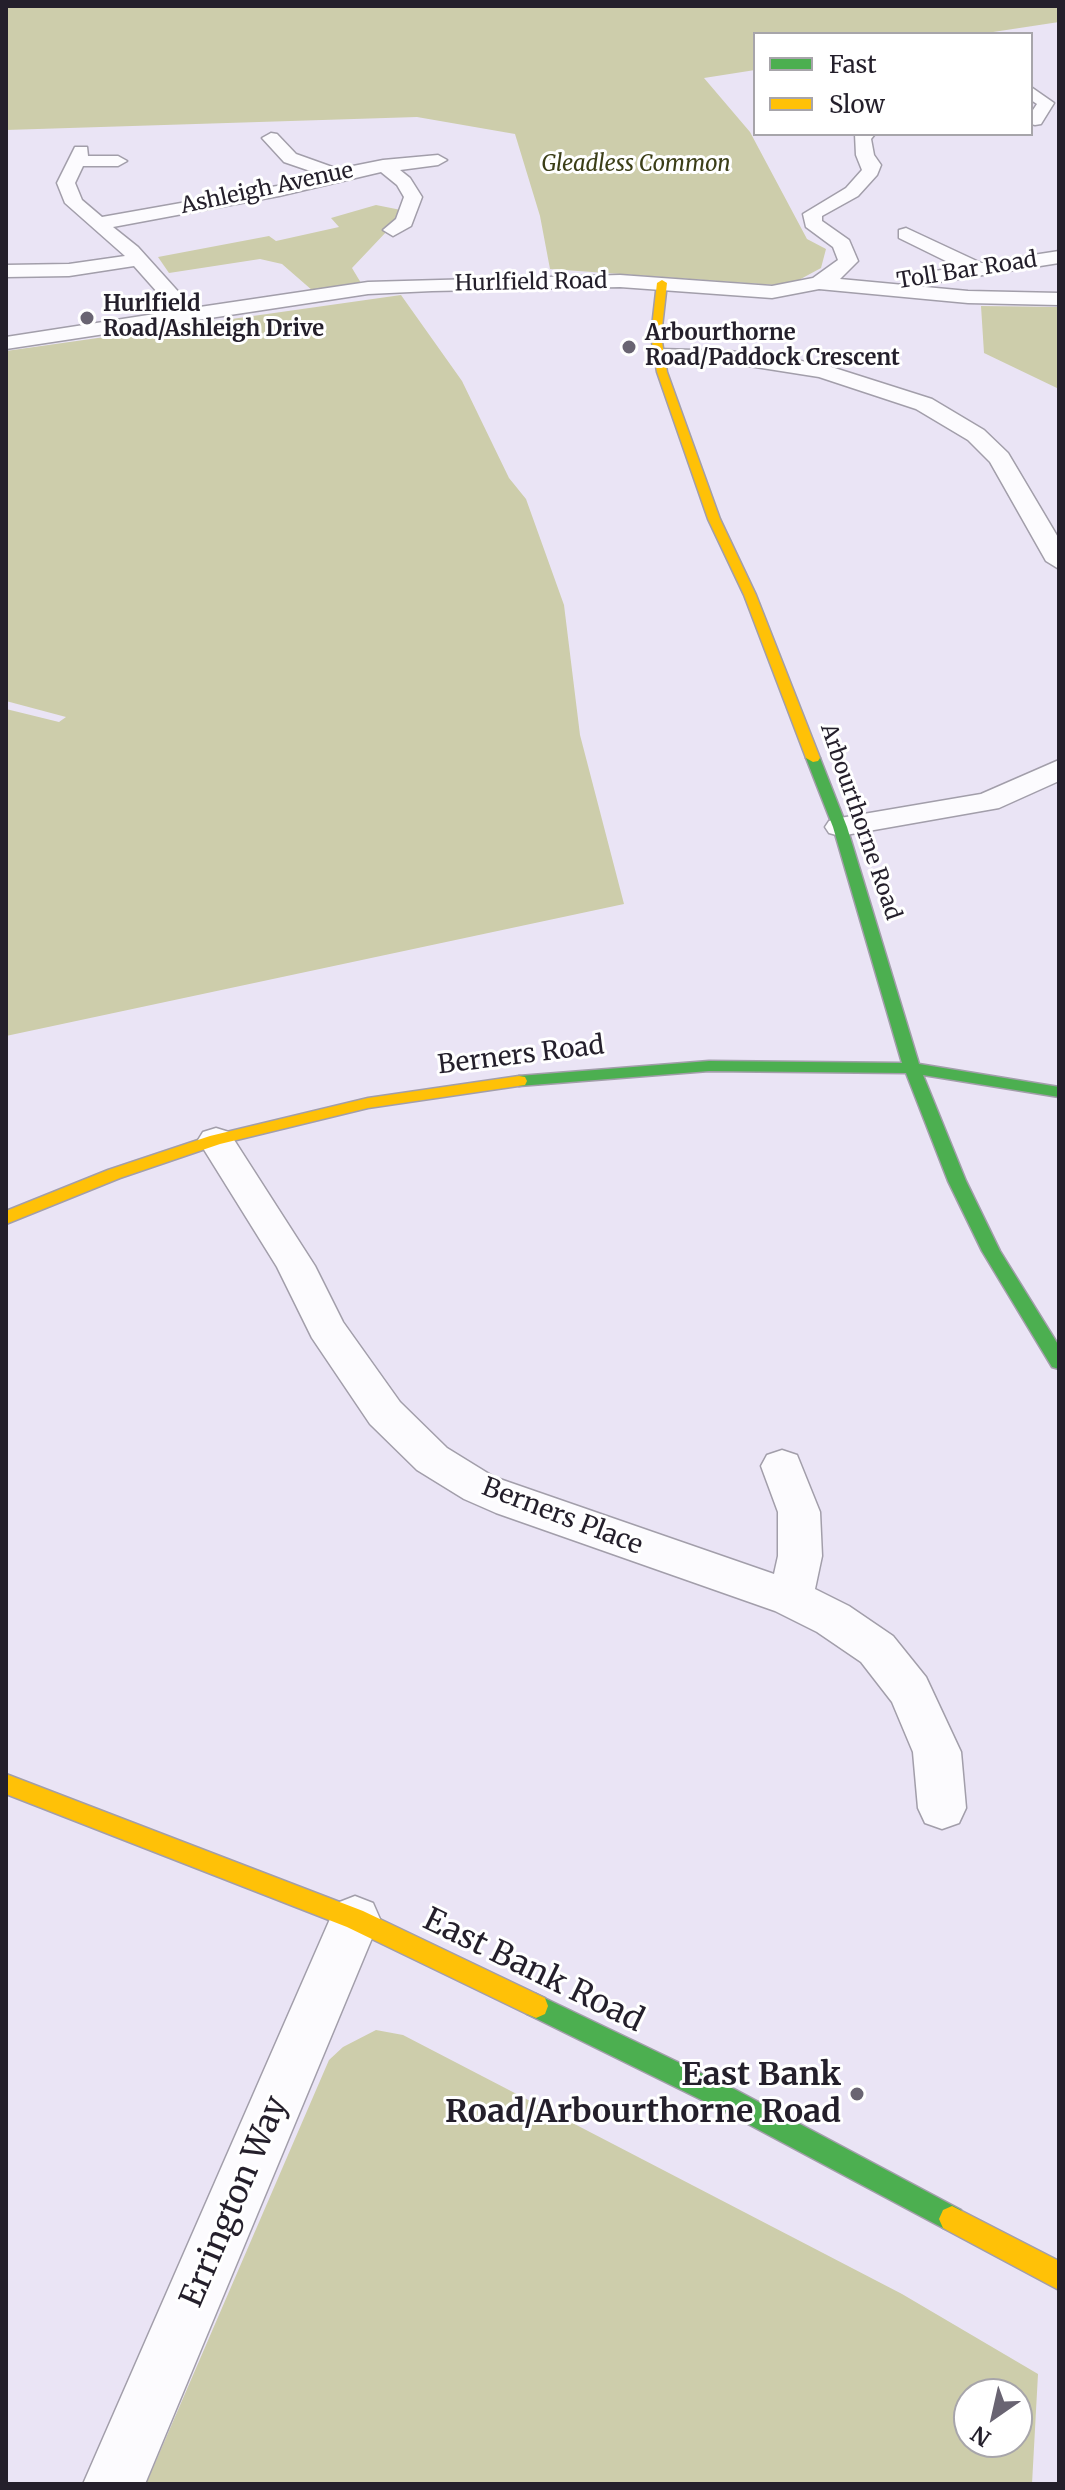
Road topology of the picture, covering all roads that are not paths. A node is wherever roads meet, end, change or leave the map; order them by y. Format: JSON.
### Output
{"nodes":[{"id":1,"x":1033,"y":93,"type":"edge"},
{"id":2,"x":1033,"y":120,"type":"edge"},
{"id":3,"x":1059,"y":123,"type":"edge"},
{"id":4,"x":863,"y":136,"type":"edge"},
{"id":5,"x":308,"y":146,"type":"dead end"},
{"id":6,"x":438,"y":160,"type":"dead end"},
{"id":7,"x":118,"y":161,"type":"dead end"},
{"id":8,"x":383,"y":165,"type":"junction"},
{"id":9,"x":338,"y":175,"type":"junction"},
{"id":10,"x":96,"y":224,"type":"junction"},
{"id":11,"x":405,"y":225,"type":"dead end"},
{"id":12,"x":906,"y":234,"type":"dead end"},
{"id":13,"x":1059,"y":257,"type":"edge"},
{"id":14,"x":138,"y":260,"type":"junction"},
{"id":15,"x":977,"y":269,"type":"junction"},
{"id":16,"x":7,"y":272,"type":"edge"},
{"id":17,"x":662,"y":283,"type":"junction"},
{"id":18,"x":819,"y":283,"type":"junction"},
{"id":19,"x":875,"y":286,"type":"junction"},
{"id":20,"x":1059,"y":299,"type":"edge"},
{"id":21,"x":187,"y":314,"type":"junction"},
{"id":22,"x":6,"y":343,"type":"edge"},
{"id":23,"x":659,"y":355,"type":"junction"},
{"id":24,"x":1059,"y":561,"type":"edge"},
{"id":25,"x":1059,"y":769,"type":"edge"},
{"id":26,"x":840,"y":827,"type":"junction"},
{"id":27,"x":912,"y":1068,"type":"junction"},
{"id":28,"x":1059,"y":1092,"type":"edge"},
{"id":29,"x":216,"y":1140,"type":"junction"},
{"id":30,"x":6,"y":1218,"type":"edge"},
{"id":31,"x":1059,"y":1362,"type":"edge"},
{"id":32,"x":782,"y":1466,"type":"dead end"},
{"id":33,"x":791,"y":1598,"type":"junction"},
{"id":34,"x":6,"y":1784,"type":"edge"},
{"id":35,"x":942,"y":1808,"type":"dead end"},
{"id":36,"x":355,"y":1919,"type":"junction"},
{"id":37,"x":1059,"y":2276,"type":"edge"},
{"id":38,"x":114,"y":2484,"type":"edge"}],
"edges":[{"from":1,"to":2,"type":"street"},
{"from":2,"to":3,"type":"street"},
{"from":4,"to":18,"type":"street"},
{"from":5,"to":9,"type":"street"},
{"from":6,"to":8,"type":"street","name":"Ashleigh Avenue"},
{"from":7,"to":10,"type":"street"},
{"from":8,"to":9,"type":"street","name":"Ashleigh Avenue"},
{"from":8,"to":11,"type":"street"},
{"from":9,"to":10,"type":"street","name":"Ashleigh Avenue"},
{"from":10,"to":14,"type":"street"},
{"from":12,"to":15,"type":"street"},
{"from":13,"to":15,"type":"street","name":"Toll Bar Road"},
{"from":14,"to":16,"type":"street"},
{"from":14,"to":21,"type":"street"},
{"from":15,"to":19,"type":"street","name":"Toll Bar Road"},
{"from":17,"to":18,"type":"street","name":"Hurlfield Road"},
{"from":17,"to":21,"type":"street","name":"Hurlfield Road"},
{"from":17,"to":23,"type":"street","name":"Arbourthorne Road"},
{"from":18,"to":19,"type":"street","name":"Hurlfield Road"},
{"from":19,"to":20,"type":"street","name":"Hurlfield Road"},
{"from":21,"to":22,"type":"street","name":"Hurlfield Road"},
{"from":23,"to":24,"type":"street"},
{"from":23,"to":26,"type":"street","name":"Arbourthorne Road"},
{"from":25,"to":26,"type":"street"},
{"from":26,"to":27,"type":"street","name":"Arbourthorne Road"},
{"from":27,"to":28,"type":"street","name":"Berners Road"},
{"from":27,"to":29,"type":"street","name":"Berners Road"},
{"from":27,"to":31,"type":"street","name":"Arbourthorne Road"},
{"from":29,"to":30,"type":"street","name":"Berners Road"},
{"from":29,"to":33,"type":"street","name":"Berners Place"},
{"from":32,"to":33,"type":"street"},
{"from":33,"to":35,"type":"street","name":"Berners Place"},
{"from":34,"to":36,"type":"street","name":"East Bank Road"},
{"from":36,"to":37,"type":"street","name":"East Bank Road"},
{"from":36,"to":38,"type":"street","name":"Errington Way"}]}
